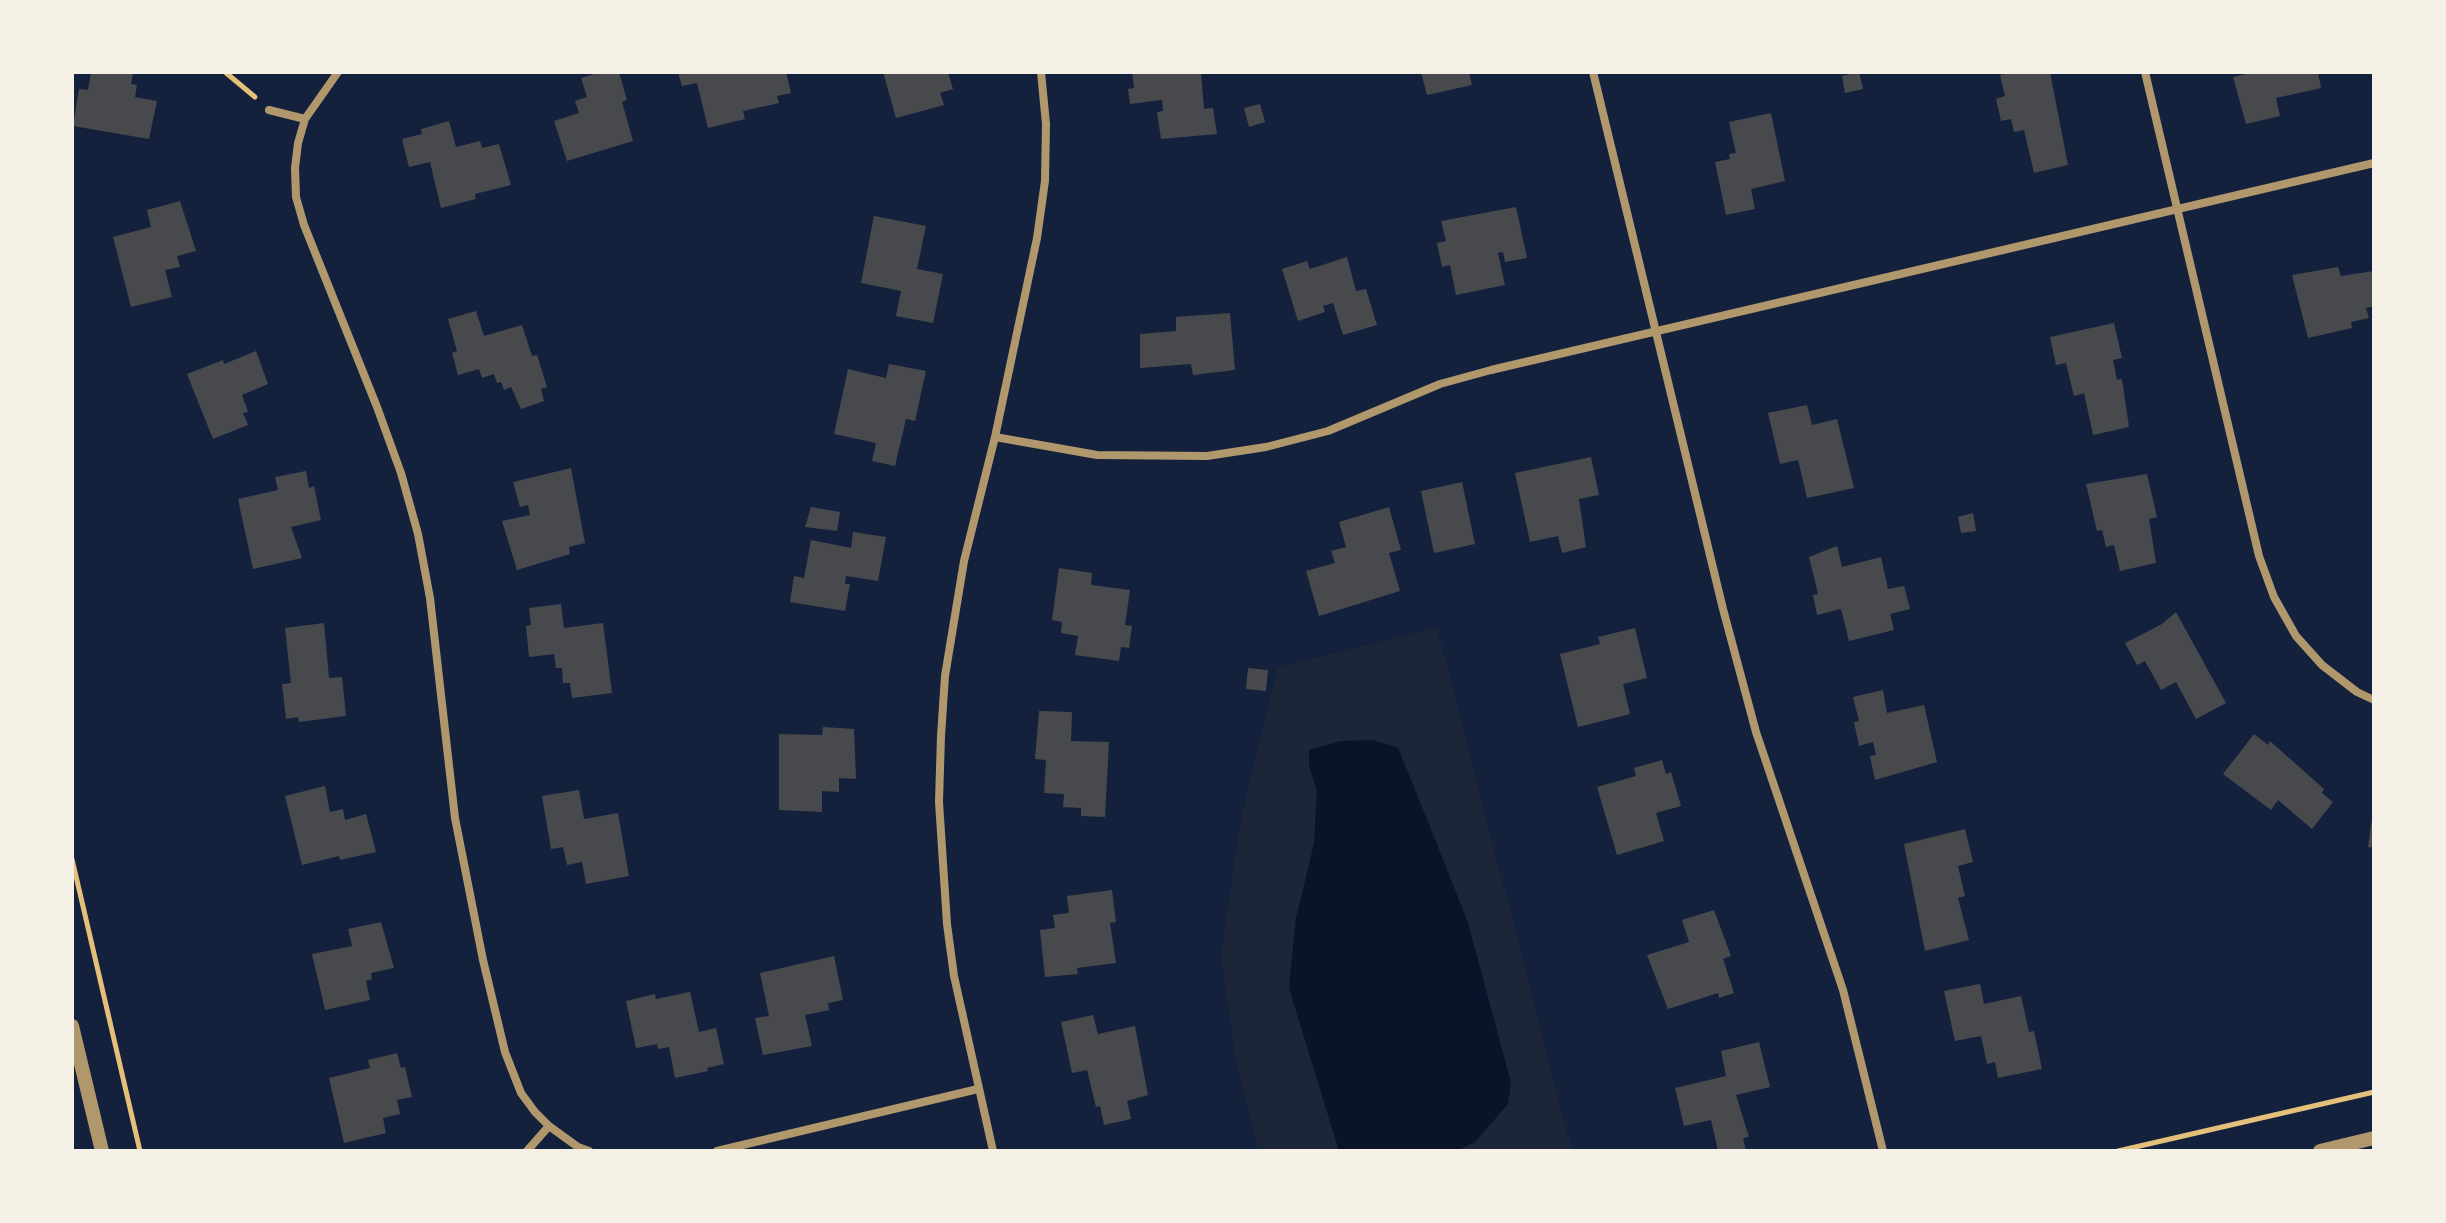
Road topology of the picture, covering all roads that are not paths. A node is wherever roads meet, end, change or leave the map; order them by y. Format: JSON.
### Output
{"nodes":[{"id":1,"x":338,"y":72,"type":"edge"},
{"id":2,"x":1041,"y":72,"type":"edge"},
{"id":3,"x":1593,"y":72,"type":"edge"},
{"id":4,"x":2145,"y":72,"type":"edge"},
{"id":5,"x":269,"y":110,"type":"road end"},
{"id":6,"x":305,"y":119,"type":"junction"},
{"id":7,"x":2374,"y":163,"type":"edge"},
{"id":8,"x":2178,"y":210,"type":"junction"},
{"id":9,"x":1655,"y":332,"type":"junction"},
{"id":10,"x":995,"y":437,"type":"junction"},
{"id":11,"x":2374,"y":700,"type":"edge"},
{"id":12,"x":72,"y":1026,"type":"edge"},
{"id":13,"x":978,"y":1089,"type":"junction"},
{"id":14,"x":549,"y":1126,"type":"junction"},
{"id":15,"x":2374,"y":1138,"type":"edge"},
{"id":16,"x":102,"y":1151,"type":"edge"},
{"id":17,"x":527,"y":1151,"type":"edge"},
{"id":18,"x":589,"y":1151,"type":"edge"},
{"id":19,"x":717,"y":1151,"type":"edge"},
{"id":20,"x":993,"y":1151,"type":"edge"},
{"id":21,"x":1883,"y":1151,"type":"edge"},
{"id":22,"x":2320,"y":1151,"type":"edge"}],
"edges":[{"from":1,"to":6,"type":"street"},
{"from":2,"to":10,"type":"street"},
{"from":3,"to":9,"type":"street"},
{"from":4,"to":8,"type":"street"},
{"from":5,"to":6,"type":"street"},
{"from":6,"to":14,"type":"street"},
{"from":7,"to":8,"type":"street"},
{"from":8,"to":9,"type":"street"},
{"from":8,"to":11,"type":"street"},
{"from":9,"to":10,"type":"street"},
{"from":9,"to":21,"type":"street"},
{"from":10,"to":13,"type":"street"},
{"from":12,"to":16,"type":"street"},
{"from":13,"to":19,"type":"street"},
{"from":13,"to":20,"type":"street"},
{"from":14,"to":17,"type":"street"},
{"from":14,"to":18,"type":"street"},
{"from":15,"to":22,"type":"street"}]}
